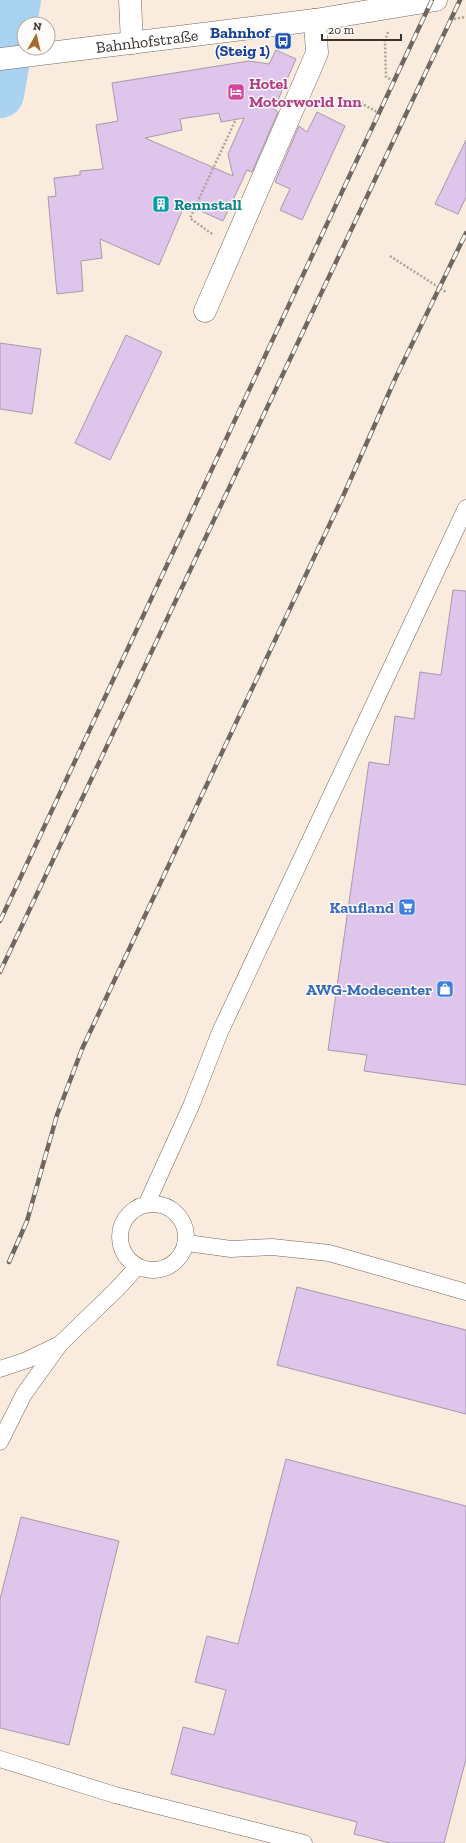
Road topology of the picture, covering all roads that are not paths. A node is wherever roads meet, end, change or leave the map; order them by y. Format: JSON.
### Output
{"nodes":[{"id":1,"x":130,"y":0,"type":"edge"},
{"id":2,"x":436,"y":0,"type":"edge"},
{"id":3,"x":373,"y":5,"type":"edge"},
{"id":4,"x":315,"y":20,"type":"junction"},
{"id":5,"x":132,"y":43,"type":"junction"},
{"id":6,"x":0,"y":59,"type":"edge"},
{"id":7,"x":205,"y":311,"type":"dead end"},
{"id":8,"x":466,"y":508,"type":"edge"},
{"id":9,"x":147,"y":1203,"type":"junction"},
{"id":10,"x":187,"y":1243,"type":"junction"},
{"id":11,"x":137,"y":1267,"type":"junction"},
{"id":12,"x":466,"y":1292,"type":"edge"},
{"id":13,"x":60,"y":1344,"type":"junction"},
{"id":14,"x":0,"y":1369,"type":"edge"},
{"id":15,"x":0,"y":1442,"type":"edge"},
{"id":16,"x":0,"y":1760,"type":"edge"},
{"id":17,"x":304,"y":1843,"type":"edge"}],
"edges":[{"from":1,"to":5,"type":"main road"},
{"from":2,"to":3,"type":"main road","name":"Bahnhofstraße"},
{"from":3,"to":4,"type":"main road","name":"Bahnhofstraße"},
{"from":4,"to":5,"type":"main road","name":"Bahnhofstraße"},
{"from":4,"to":7,"type":"main road"},
{"from":5,"to":6,"type":"main road","name":"Bahnhofstraße"},
{"from":8,"to":9,"type":"lane"},
{"from":9,"to":10,"type":"lane"},
{"from":9,"to":11,"type":"lane"},
{"from":10,"to":11,"type":"lane"},
{"from":10,"to":12,"type":"lane"},
{"from":11,"to":13,"type":"lane"},
{"from":13,"to":14,"type":"lane"},
{"from":13,"to":15,"type":"lane"},
{"from":16,"to":17,"type":"lane"}]}
